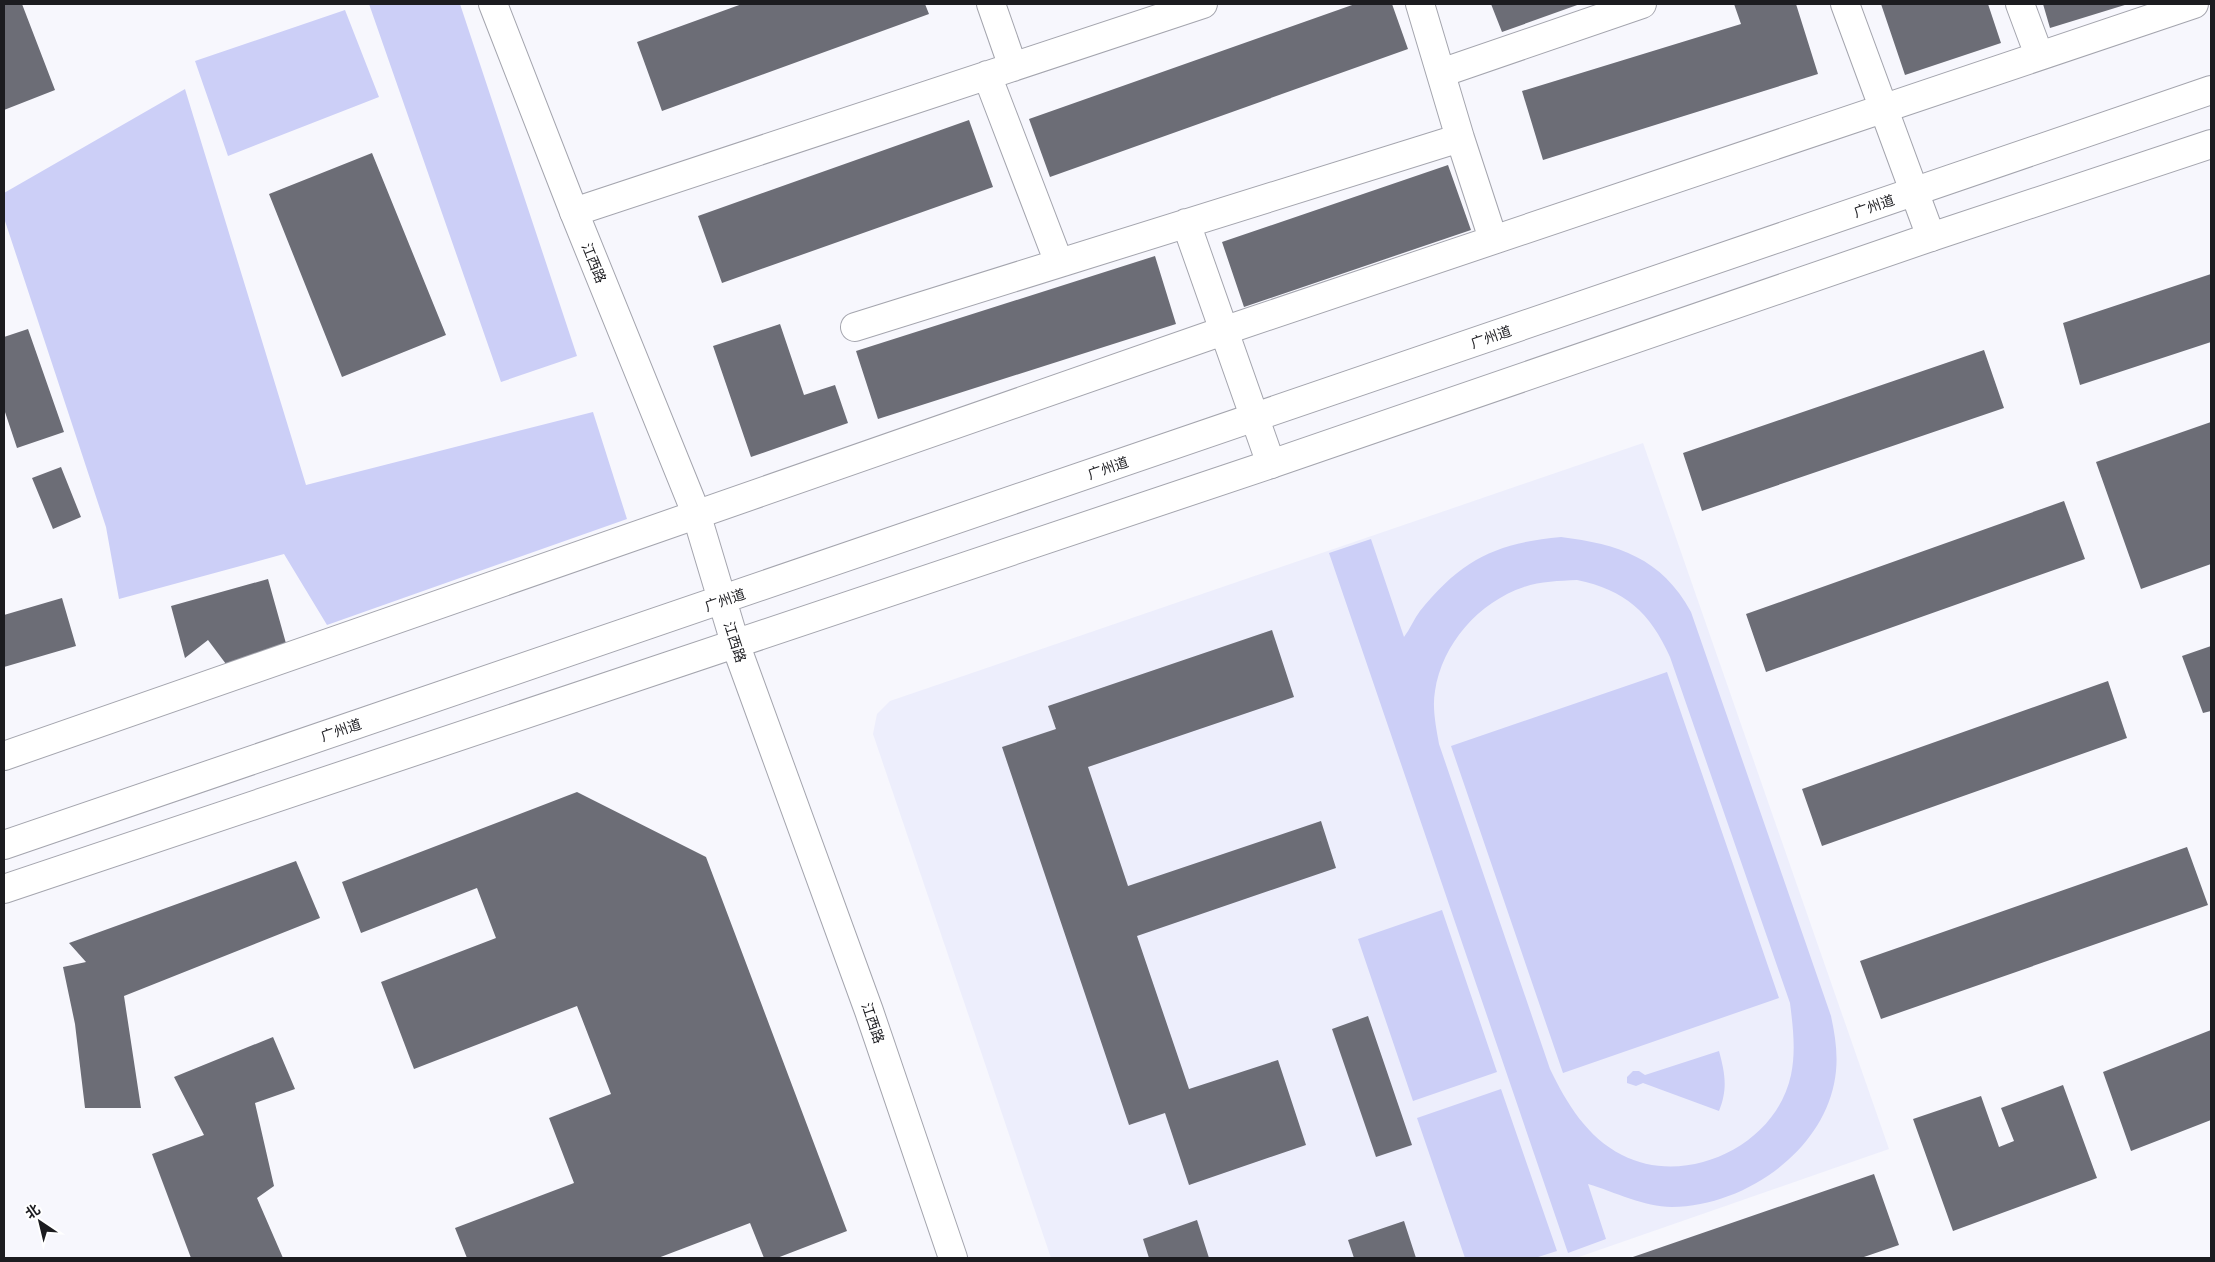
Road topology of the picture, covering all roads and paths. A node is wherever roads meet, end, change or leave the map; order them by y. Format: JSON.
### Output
{"nodes":[{"id":1,"x":493,"y":4,"type":"edge"},
{"id":2,"x":991,"y":4,"type":"edge"},
{"id":3,"x":1202,"y":4,"type":"edge"},
{"id":4,"x":1420,"y":4,"type":"edge"},
{"id":5,"x":1642,"y":4,"type":"edge"},
{"id":6,"x":1844,"y":4,"type":"edge"},
{"id":7,"x":2020,"y":4,"type":"edge"},
{"id":8,"x":2194,"y":4,"type":"edge"},
{"id":9,"x":2039,"y":55,"type":"junction"},
{"id":10,"x":1013,"y":67,"type":"junction"},
{"id":11,"x":1441,"y":73,"type":"junction"},
{"id":12,"x":987,"y":75,"type":"junction"},
{"id":13,"x":2211,"y":90,"type":"edge"},
{"id":14,"x":1884,"y":109,"type":"junction"},
{"id":15,"x":1460,"y":138,"type":"junction"},
{"id":16,"x":2211,"y":144,"type":"edge"},
{"id":17,"x":1914,"y":192,"type":"junction"},
{"id":18,"x":574,"y":212,"type":"junction"},
{"id":19,"x":1186,"y":223,"type":"junction"},
{"id":20,"x":1931,"y":237,"type":"junction"},
{"id":21,"x":1493,"y":239,"type":"junction"},
{"id":22,"x":1059,"y":262,"type":"junction"},
{"id":23,"x":855,"y":327,"type":"dead end"},
{"id":24,"x":1223,"y":330,"type":"junction"},
{"id":25,"x":1254,"y":418,"type":"junction"},
{"id":26,"x":1271,"y":464,"type":"junction"},
{"id":27,"x":696,"y":514,"type":"junction"},
{"id":28,"x":722,"y":600,"type":"junction"},
{"id":29,"x":735,"y":643,"type":"junction"},
{"id":30,"x":4,"y":756,"type":"edge"},
{"id":31,"x":4,"y":844,"type":"edge"},
{"id":32,"x":4,"y":889,"type":"edge"},
{"id":33,"x":953,"y":1258,"type":"edge"}],
"edges":[{"from":1,"to":18,"type":"street","name":"江西路"},
{"from":2,"to":10,"type":"street"},
{"from":3,"to":10,"type":"street"},
{"from":4,"to":11,"type":"street"},
{"from":5,"to":11,"type":"street"},
{"from":6,"to":14,"type":"street"},
{"from":7,"to":9,"type":"street"},
{"from":8,"to":9,"type":"street"},
{"from":9,"to":14,"type":"street"},
{"from":10,"to":12,"type":"street"},
{"from":11,"to":15,"type":"street"},
{"from":12,"to":18,"type":"street"},
{"from":12,"to":22,"type":"street"},
{"from":13,"to":17,"type":"street","name":"广州道"},
{"from":14,"to":17,"type":"street"},
{"from":14,"to":21,"type":"street"},
{"from":15,"to":19,"type":"street"},
{"from":15,"to":21,"type":"street"},
{"from":16,"to":20,"type":"street"},
{"from":17,"to":20,"type":"street"},
{"from":17,"to":25,"type":"street","name":"广州道"},
{"from":18,"to":27,"type":"street","name":"江西路"},
{"from":19,"to":22,"type":"street"},
{"from":19,"to":24,"type":"street"},
{"from":20,"to":26,"type":"street"},
{"from":21,"to":24,"type":"street"},
{"from":22,"to":23,"type":"street"},
{"from":24,"to":25,"type":"street"},
{"from":24,"to":27,"type":"street"},
{"from":25,"to":26,"type":"street"},
{"from":25,"to":28,"type":"street","name":"广州道"},
{"from":26,"to":29,"type":"street"},
{"from":27,"to":28,"type":"street","name":"江西路"},
{"from":27,"to":30,"type":"street"},
{"from":28,"to":29,"type":"street","name":"江西路"},
{"from":28,"to":31,"type":"street","name":"广州道"},
{"from":29,"to":32,"type":"street"},
{"from":29,"to":33,"type":"street","name":"江西路"}]}
